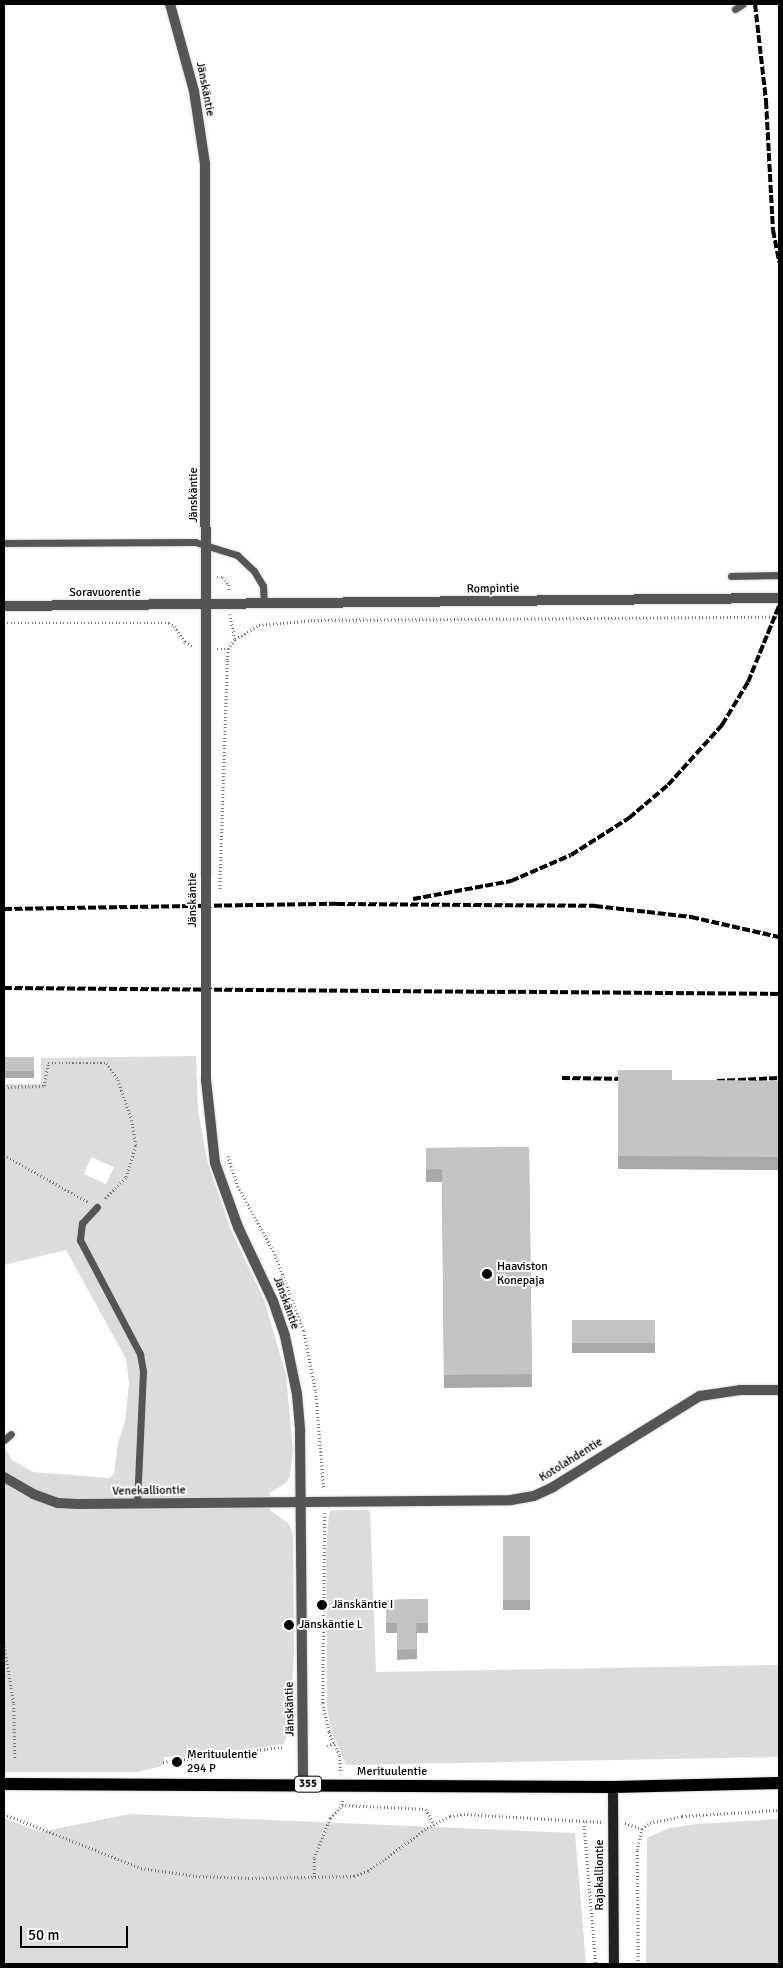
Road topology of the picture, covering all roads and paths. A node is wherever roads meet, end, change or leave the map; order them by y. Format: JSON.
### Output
{"nodes":[{"id":1,"x":170,"y":4,"type":"edge"},
{"id":2,"x":743,"y":4,"type":"edge"},
{"id":3,"x":736,"y":9,"type":"dead end"},
{"id":4,"x":4,"y":543,"type":"edge"},
{"id":5,"x":207,"y":545,"type":"junction"},
{"id":6,"x":779,"y":575,"type":"edge"},
{"id":7,"x":731,"y":576,"type":"dead end"},
{"id":8,"x":207,"y":577,"type":"junction"},
{"id":9,"x":779,"y":598,"type":"edge"},
{"id":10,"x":264,"y":603,"type":"junction"},
{"id":11,"x":207,"y":604,"type":"junction"},
{"id":12,"x":230,"y":604,"type":"junction"},
{"id":13,"x":4,"y":606,"type":"edge"},
{"id":14,"x":779,"y":617,"type":"edge"},
{"id":15,"x":4,"y":623,"type":"edge"},
{"id":16,"x":235,"y":639,"type":"junction"},
{"id":17,"x":207,"y":649,"type":"junction"},
{"id":18,"x":228,"y":649,"type":"junction"},
{"id":19,"x":220,"y":874,"type":"dead end"},
{"id":20,"x":4,"y":1087,"type":"edge"},
{"id":21,"x":4,"y":1156,"type":"edge"},
{"id":22,"x":97,"y":1207,"type":"junction"},
{"id":23,"x":779,"y":1390,"type":"edge"},
{"id":24,"x":11,"y":1434,"type":"dead end"},
{"id":25,"x":4,"y":1440,"type":"edge"},
{"id":26,"x":4,"y":1477,"type":"edge"},
{"id":27,"x":300,"y":1501,"type":"junction"},
{"id":28,"x":136,"y":1504,"type":"junction"},
{"id":29,"x":4,"y":1643,"type":"edge"},
{"id":30,"x":334,"y":1743,"type":"dead end"},
{"id":31,"x":327,"y":1746,"type":"dead end"},
{"id":32,"x":282,"y":1747,"type":"dead end"},
{"id":33,"x":15,"y":1758,"type":"dead end"},
{"id":34,"x":163,"y":1762,"type":"dead end"},
{"id":35,"x":779,"y":1783,"type":"edge"},
{"id":36,"x":4,"y":1784,"type":"edge"},
{"id":37,"x":303,"y":1784,"type":"junction"},
{"id":38,"x":613,"y":1786,"type":"junction"},
{"id":39,"x":779,"y":1810,"type":"edge"},
{"id":40,"x":4,"y":1814,"type":"edge"},
{"id":41,"x":584,"y":1822,"type":"junction"},
{"id":42,"x":590,"y":1822,"type":"dead end"},
{"id":43,"x":434,"y":1824,"type":"junction"},
{"id":44,"x":634,"y":1824,"type":"dead end"},
{"id":45,"x":642,"y":1829,"type":"junction"},
{"id":46,"x":314,"y":1877,"type":"junction"},
{"id":47,"x":596,"y":1964,"type":"edge"},
{"id":48,"x":614,"y":1964,"type":"edge"},
{"id":49,"x":638,"y":1964,"type":"edge"}],
"edges":[{"from":1,"to":5,"type":"street","name":"Jänskäntie"},
{"from":2,"to":3,"type":"lane"},
{"from":4,"to":5,"type":"lane"},
{"from":5,"to":8,"type":"street","name":"Jänskäntie"},
{"from":5,"to":10,"type":"lane"},
{"from":6,"to":7,"type":"lane"},
{"from":8,"to":11,"type":"street","name":"Jänskäntie"},
{"from":8,"to":12,"type":"path"},
{"from":9,"to":10,"type":"street","name":"Rompintie"},
{"from":10,"to":12,"type":"street","name":"Rompintie"},
{"from":11,"to":12,"type":"street","name":"Rompintie"},
{"from":11,"to":13,"type":"street","name":"Soravuorentie"},
{"from":11,"to":17,"type":"street","name":"Jänskäntie"},
{"from":12,"to":16,"type":"path"},
{"from":14,"to":16,"type":"path"},
{"from":15,"to":17,"type":"path"},
{"from":16,"to":18,"type":"path"},
{"from":17,"to":18,"type":"path"},
{"from":17,"to":27,"type":"street","name":"Jänskäntie","bridge":true},
{"from":18,"to":19,"type":"path"},
{"from":20,"to":22,"type":"path"},
{"from":21,"to":22,"type":"path"},
{"from":22,"to":28,"type":"lane"},
{"from":23,"to":27,"type":"street","name":"Kotolahdentie"},
{"from":24,"to":25,"type":"lane"},
{"from":26,"to":28,"type":"street","name":"Venekalliontie"},
{"from":27,"to":28,"type":"street","name":"Venekalliontie"},
{"from":27,"to":37,"type":"street","name":"Jänskäntie"},
{"from":29,"to":33,"type":"path"},
{"from":30,"to":31,"type":"path"},
{"from":32,"to":34,"type":"path"},
{"from":35,"to":38,"type":"main road","name":"Merituulentie","number":"355"},
{"from":36,"to":37,"type":"main road","name":"Merituulentie","number":"355"},
{"from":37,"to":38,"type":"main road","name":"Merituulentie","number":"355"},
{"from":38,"to":48,"type":"street","name":"Rajakalliontie"},
{"from":39,"to":45,"type":"path"},
{"from":40,"to":46,"type":"path"},
{"from":41,"to":42,"type":"path"},
{"from":41,"to":43,"type":"path"},
{"from":41,"to":47,"type":"path"},
{"from":43,"to":46,"type":"path"},
{"from":43,"to":46,"type":"path"},
{"from":44,"to":45,"type":"path"},
{"from":45,"to":49,"type":"path"}]}
